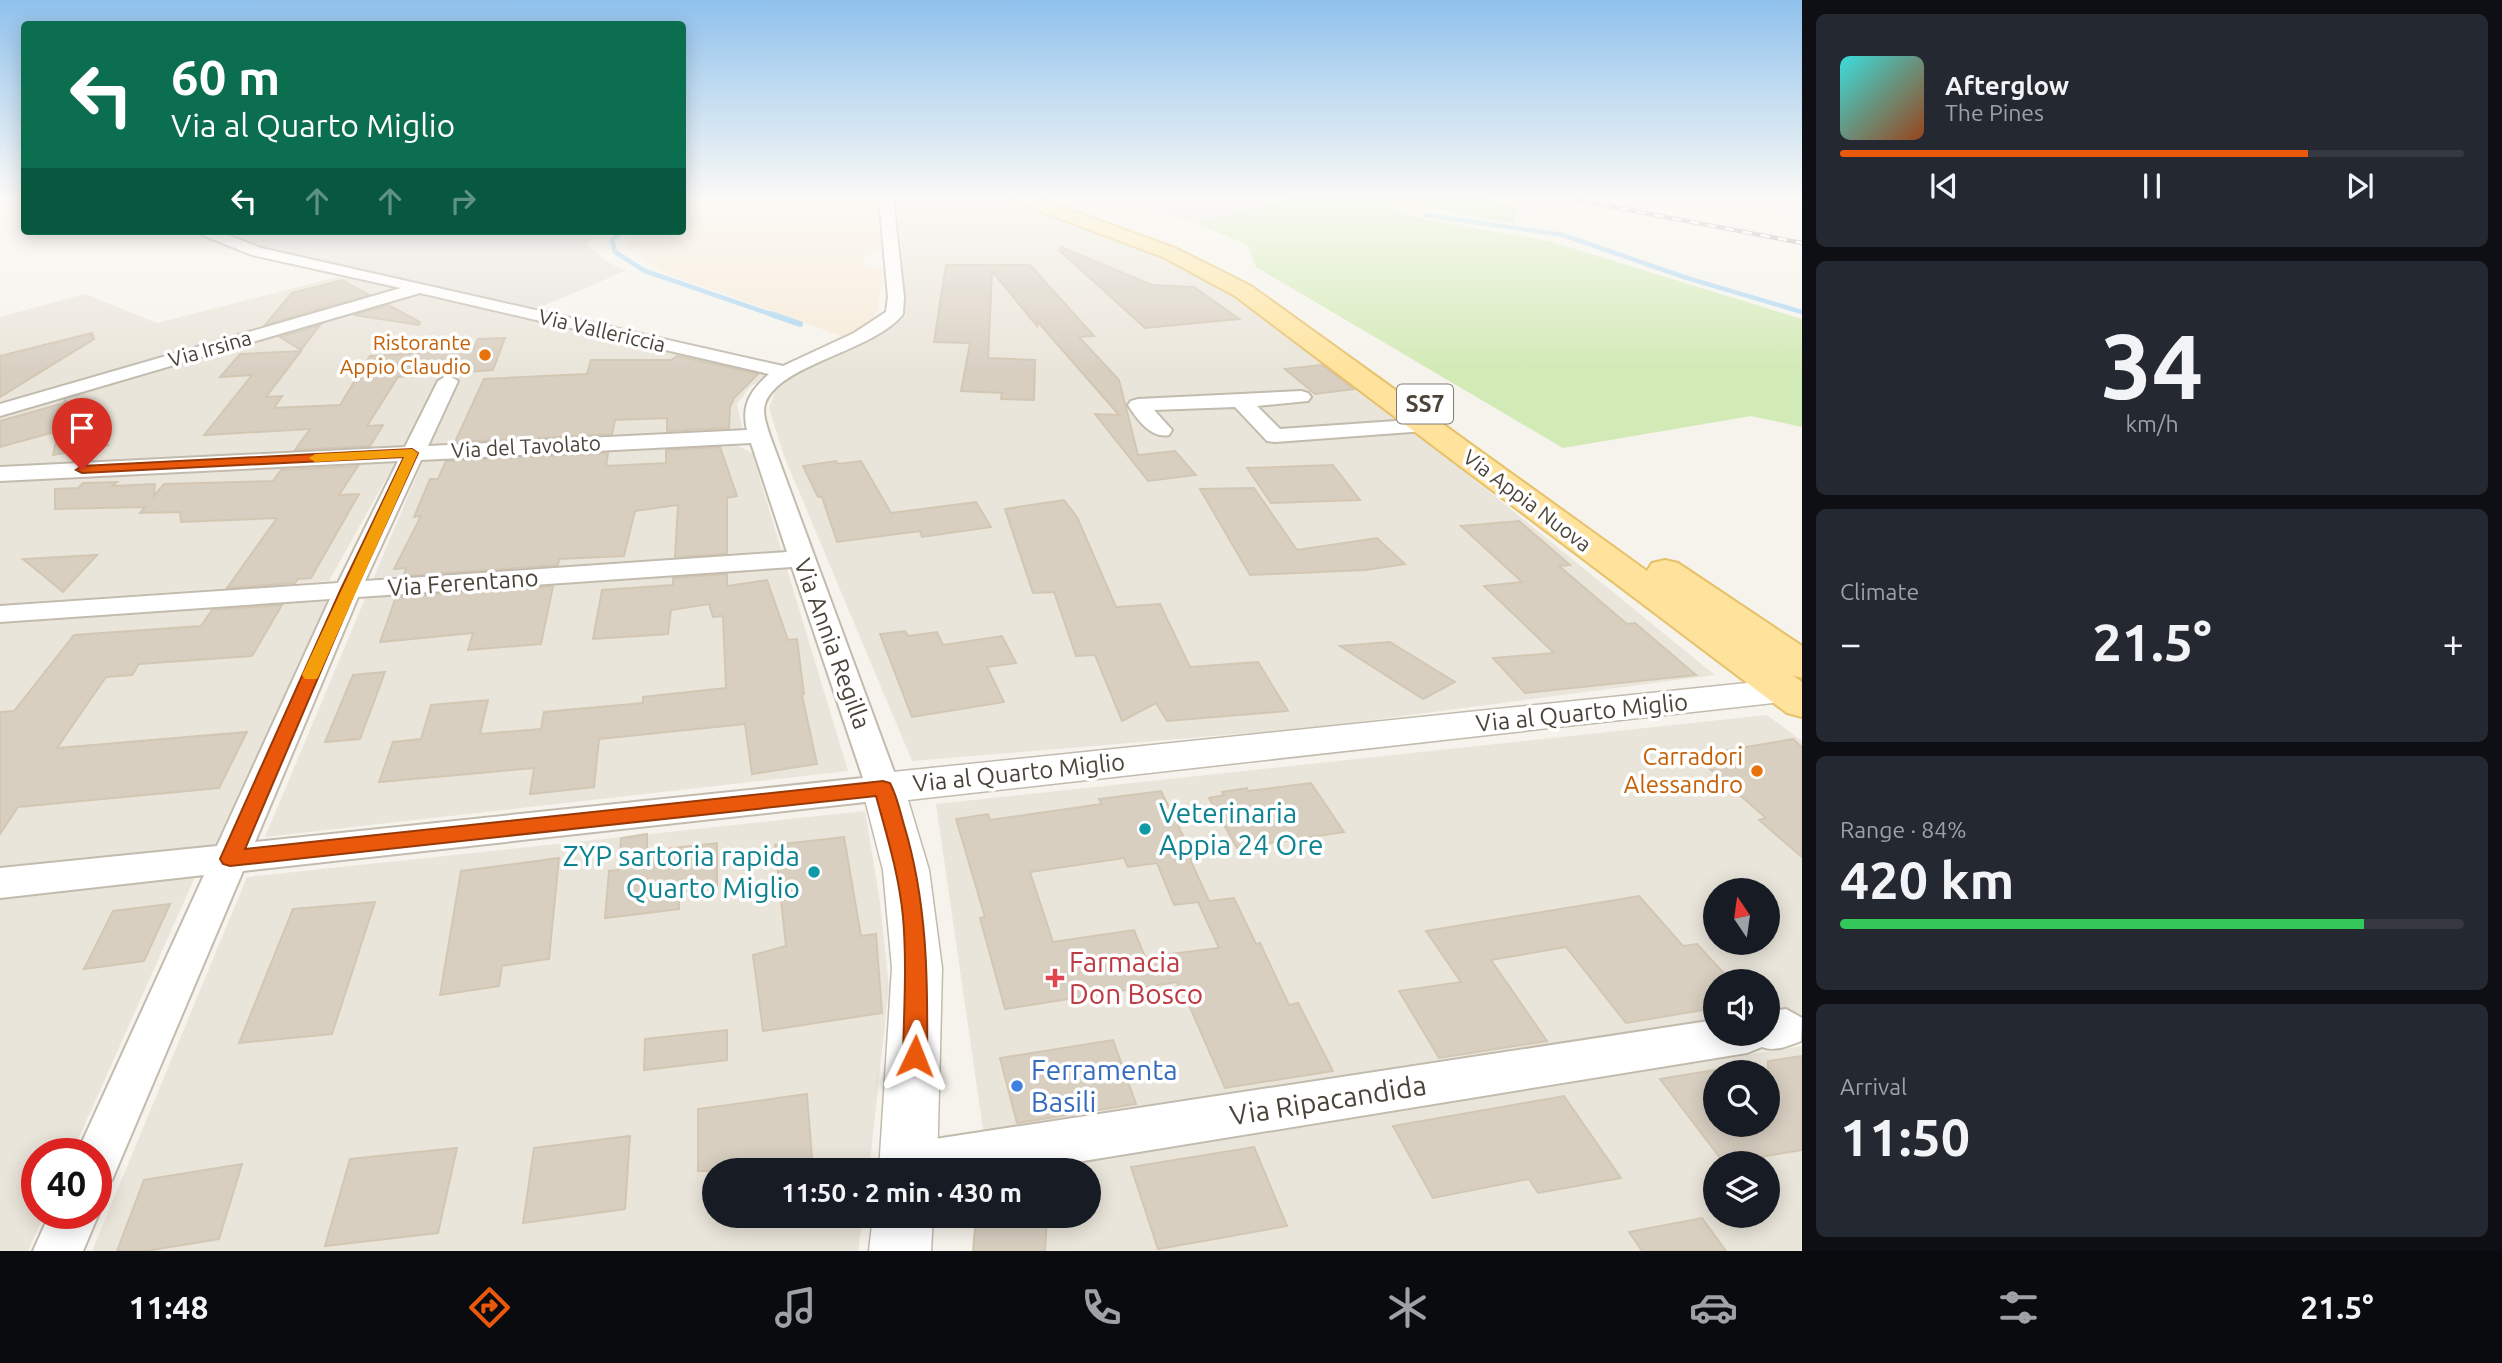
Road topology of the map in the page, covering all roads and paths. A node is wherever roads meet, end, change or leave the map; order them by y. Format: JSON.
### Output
{"nodes":[{"id":1,"x":277,"y":256,"type":"edge"},
{"id":2,"x":892,"y":256,"type":"edge"},
{"id":3,"x":1176,"y":256,"type":"edge"},
{"id":4,"x":1199,"y":256,"type":"edge"},
{"id":5,"x":419,"y":288,"type":"junction"},
{"id":6,"x":784,"y":372,"type":"junction"},
{"id":7,"x":448,"y":381,"type":"dead end"},
{"id":8,"x":1301,"y":397,"type":"dead end"},
{"id":9,"x":1240,"y":401,"type":"junction"},
{"id":10,"x":0,"y":410,"type":"edge"},
{"id":11,"x":1425,"y":425,"type":"junction"},
{"id":12,"x":1161,"y":430,"type":"dead end"},
{"id":13,"x":759,"y":436,"type":"junction"},
{"id":14,"x":412,"y":453,"type":"junction"},
{"id":15,"x":0,"y":474,"type":"edge"},
{"id":16,"x":801,"y":559,"type":"junction"},
{"id":17,"x":347,"y":591,"type":"junction"},
{"id":18,"x":0,"y":614,"type":"edge"},
{"id":19,"x":1797,"y":686,"type":"edge"},
{"id":20,"x":883,"y":788,"type":"junction"},
{"id":21,"x":230,"y":859,"type":"junction"},
{"id":22,"x":0,"y":883,"type":"edge"},
{"id":23,"x":1703,"y":1042,"type":"edge"},
{"id":24,"x":107,"y":1138,"type":"edge"},
{"id":25,"x":909,"y":1158,"type":"edge"},
{"id":26,"x":1053,"y":1158,"type":"edge"},
{"id":27,"x":902,"y":1228,"type":"edge"},
{"id":28,"x":68,"y":1229,"type":"edge"},
{"id":29,"x":58,"y":1251,"type":"edge"},
{"id":30,"x":900,"y":1251,"type":"edge"}],
"edges":[{"from":1,"to":5,"type":"street","name":"Via Vallericcia"},
{"from":2,"to":6,"type":"street","name":"Via Annia Regilla"},
{"from":3,"to":11,"type":"main road","name":"Via Appia Nuova","number":"SS7"},
{"from":4,"to":19,"type":"main road","name":"Via Appia Nuova","number":"SS7"},
{"from":5,"to":6,"type":"street","name":"Via Vallericcia"},
{"from":5,"to":10,"type":"street","name":"Via Irsina"},
{"from":6,"to":13,"type":"street","name":"Via Annia Regilla"},
{"from":7,"to":14,"type":"street"},
{"from":8,"to":9,"type":"street"},
{"from":9,"to":11,"type":"street"},
{"from":9,"to":12,"type":"street"},
{"from":11,"to":19,"type":"main road","name":"Via Appia Nuova","number":"SS7"},
{"from":13,"to":14,"type":"street","name":"Via del Tavolato"},
{"from":13,"to":16,"type":"street","name":"Via Annia Regilla"},
{"from":14,"to":15,"type":"street","name":"Via del Tavolato"},
{"from":14,"to":17,"type":"street"},
{"from":16,"to":17,"type":"street","name":"Via Ferentano"},
{"from":16,"to":20,"type":"street","name":"Via Annia Regilla"},
{"from":17,"to":18,"type":"street","name":"Via Ferentano"},
{"from":17,"to":21,"type":"street"},
{"from":19,"to":20,"type":"street","name":"Via al Quarto Miglio"},
{"from":20,"to":21,"type":"street","name":"Via al Quarto Miglio"},
{"from":20,"to":25,"type":"street","name":"Via Annia Regilla"},
{"from":21,"to":22,"type":"street","name":"Via al Quarto Miglio"},
{"from":21,"to":24,"type":"street"},
{"from":23,"to":26,"type":"street","name":"Via Ripacandida"},
{"from":27,"to":30,"type":"street","name":"Via Annia Regilla"},
{"from":28,"to":29,"type":"street"}]}
